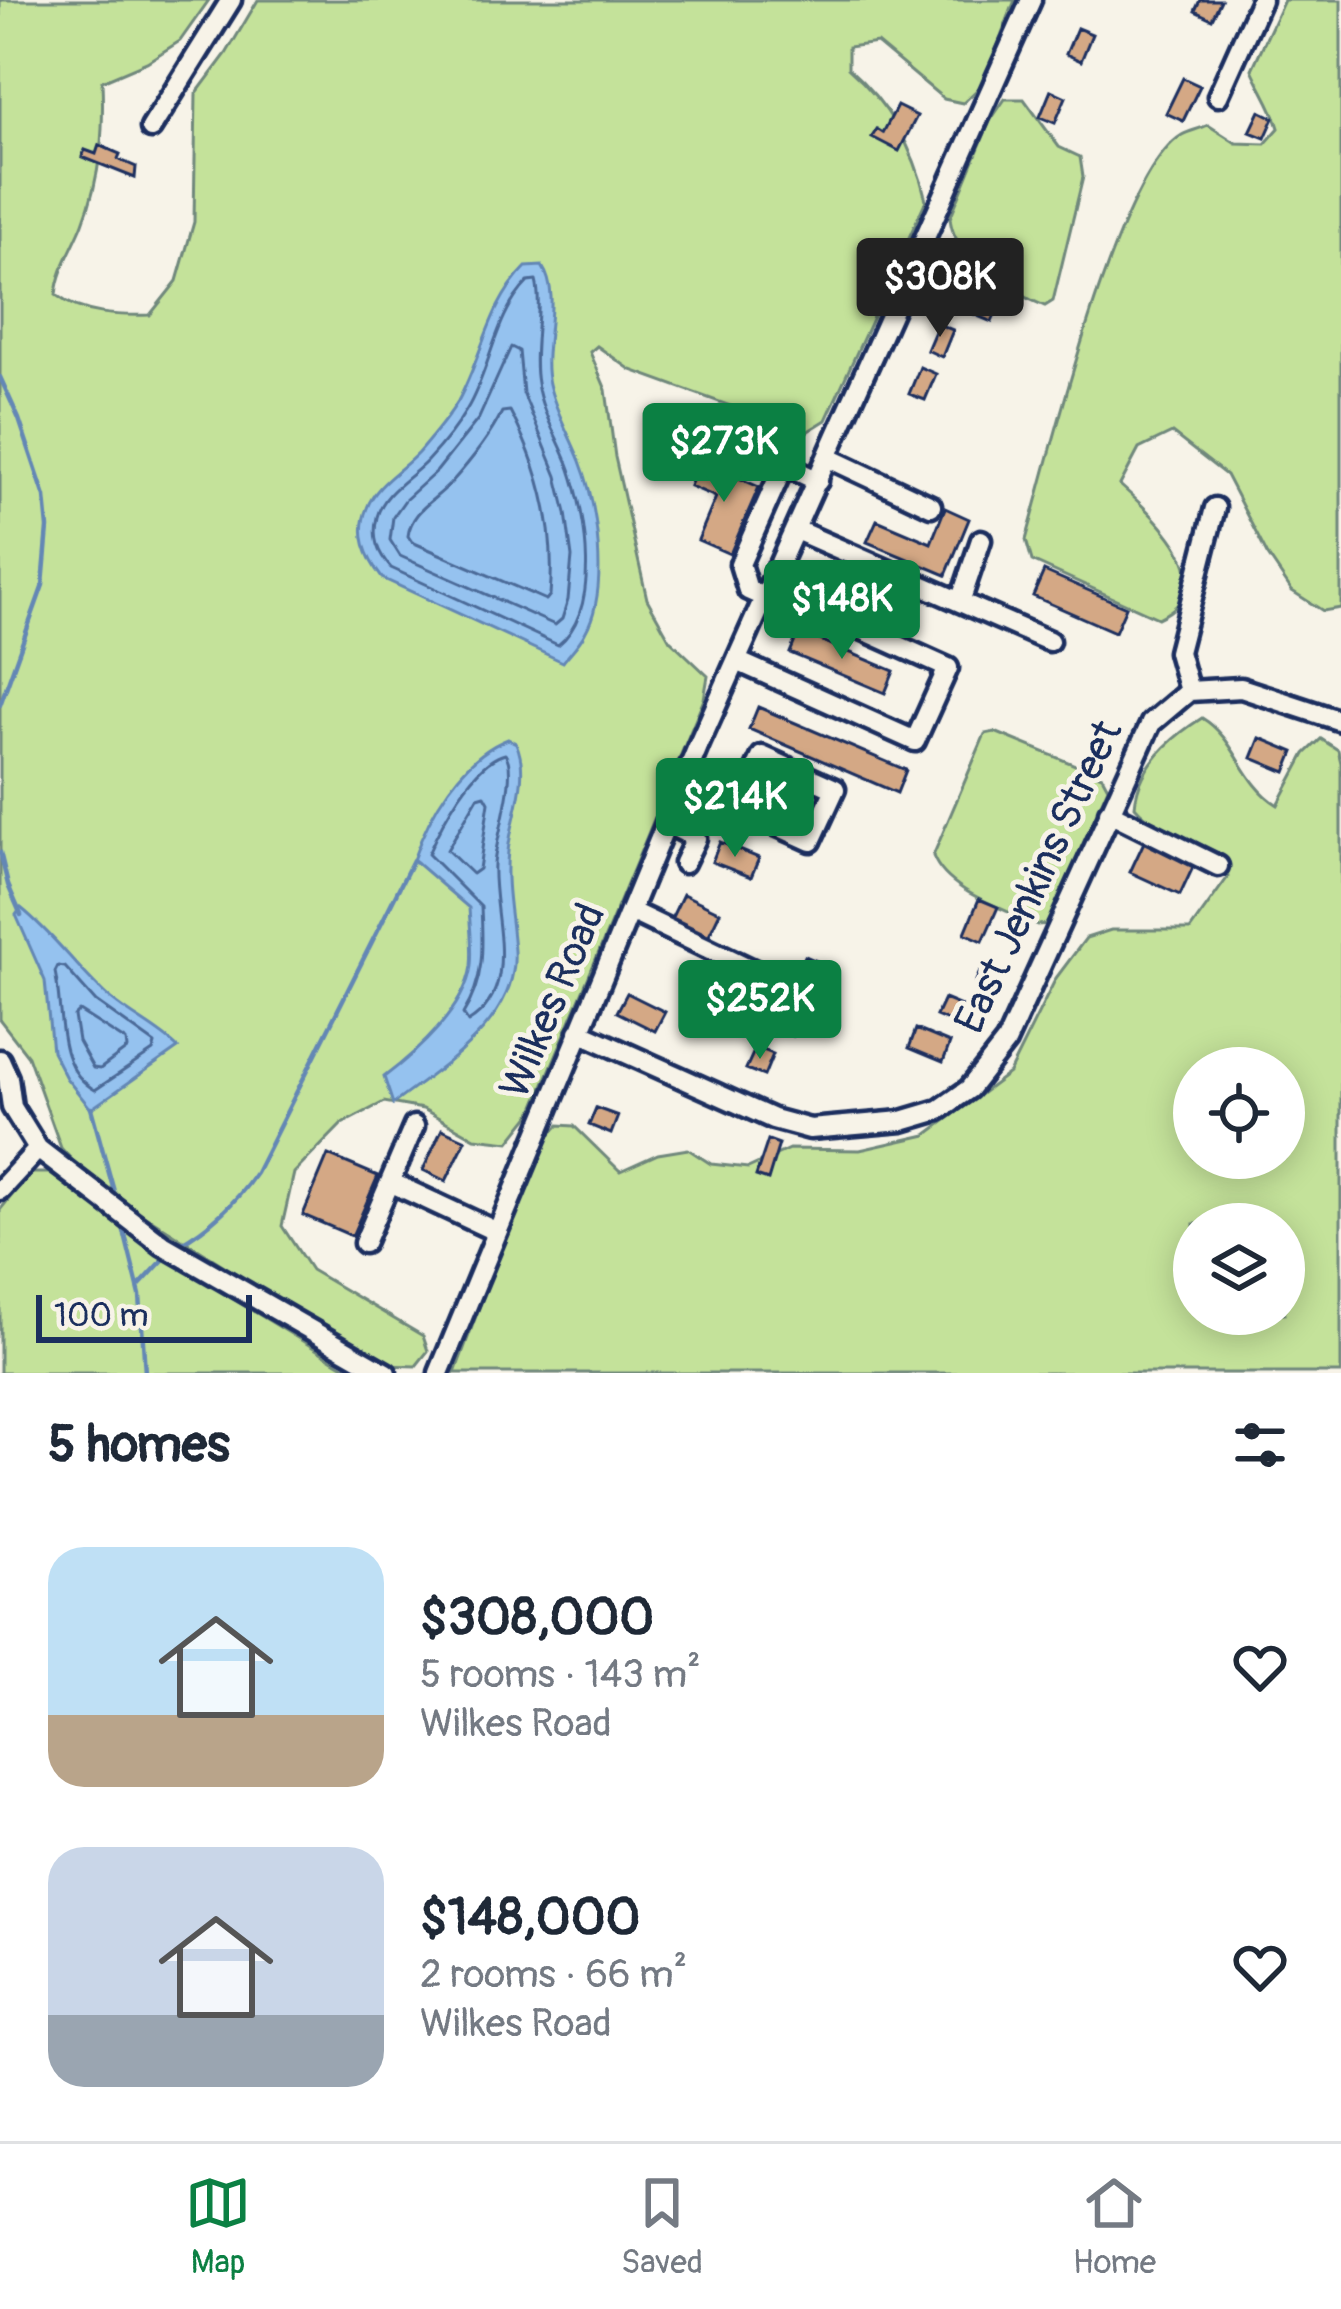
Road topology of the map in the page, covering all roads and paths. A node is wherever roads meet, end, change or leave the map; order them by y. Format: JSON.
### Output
{"nodes":[{"id":1,"x":231,"y":0,"type":"edge"},
{"id":2,"x":1031,"y":0,"type":"edge"},
{"id":3,"x":1261,"y":0,"type":"edge"},
{"id":4,"x":1218,"y":96,"type":"dead end"},
{"id":5,"x":151,"y":128,"type":"dead end"},
{"id":6,"x":738,"y":443,"type":"dead end"},
{"id":7,"x":829,"y":458,"type":"junction"},
{"id":8,"x":784,"y":465,"type":"junction"},
{"id":9,"x":818,"y":481,"type":"junction"},
{"id":10,"x":931,"y":506,"type":"dead end"},
{"id":11,"x":1215,"y":508,"type":"dead end"},
{"id":12,"x":796,"y":530,"type":"junction"},
{"id":13,"x":981,"y":540,"type":"dead end"},
{"id":14,"x":768,"y":593,"type":"junction"},
{"id":15,"x":960,"y":602,"type":"junction"},
{"id":16,"x":1049,"y":641,"type":"dead end"},
{"id":17,"x":737,"y":661,"type":"junction"},
{"id":18,"x":1189,"y":691,"type":"junction"},
{"id":19,"x":1341,"y":721,"type":"edge"},
{"id":20,"x":683,"y":783,"type":"junction"},
{"id":21,"x":738,"y":808,"type":"junction"},
{"id":22,"x":1109,"y":812,"type":"junction"},
{"id":23,"x":666,"y":823,"type":"junction"},
{"id":24,"x":684,"y":862,"type":"dead end"},
{"id":25,"x":1218,"y":866,"type":"dead end"},
{"id":26,"x":630,"y":911,"type":"junction"},
{"id":27,"x":776,"y":981,"type":"dead end"},
{"id":28,"x":579,"y":1032,"type":"junction"},
{"id":29,"x":0,"y":1060,"type":"edge"},
{"id":30,"x":414,"y":1126,"type":"dead end"},
{"id":31,"x":38,"y":1149,"type":"junction"},
{"id":32,"x":390,"y":1182,"type":"junction"},
{"id":33,"x":0,"y":1190,"type":"edge"},
{"id":34,"x":497,"y":1232,"type":"junction"},
{"id":35,"x":364,"y":1243,"type":"dead end"},
{"id":36,"x":386,"y":1373,"type":"edge"},
{"id":37,"x":439,"y":1373,"type":"edge"}],
"edges":[{"from":1,"to":5,"type":"street"},
{"from":2,"to":7,"type":"street","name":"Wilkes Road"},
{"from":3,"to":4,"type":"street"},
{"from":6,"to":8,"type":"street"},
{"from":7,"to":9,"type":"street","name":"Wilkes Road"},
{"from":7,"to":10,"type":"street"},
{"from":8,"to":9,"type":"street"},
{"from":8,"to":14,"type":"street"},
{"from":9,"to":12,"type":"street","name":"Wilkes Road"},
{"from":11,"to":18,"type":"street"},
{"from":12,"to":14,"type":"street","name":"Wilkes Road"},
{"from":12,"to":15,"type":"street"},
{"from":13,"to":15,"type":"street"},
{"from":14,"to":17,"type":"street","name":"Wilkes Road"},
{"from":14,"to":17,"type":"street"},
{"from":15,"to":16,"type":"street"},
{"from":17,"to":20,"type":"street","name":"Wilkes Road"},
{"from":18,"to":19,"type":"street"},
{"from":18,"to":22,"type":"street","name":"East Jenkins Street"},
{"from":20,"to":21,"type":"street"},
{"from":20,"to":23,"type":"street","name":"Wilkes Road"},
{"from":21,"to":21,"type":"street"},
{"from":22,"to":25,"type":"street"},
{"from":22,"to":28,"type":"street","name":"East Jenkins Street"},
{"from":23,"to":24,"type":"street"},
{"from":23,"to":26,"type":"street","name":"Wilkes Road"},
{"from":26,"to":27,"type":"street"},
{"from":26,"to":28,"type":"street","name":"Wilkes Road"},
{"from":28,"to":34,"type":"street","name":"Wilkes Road"},
{"from":29,"to":31,"type":"street"},
{"from":30,"to":32,"type":"street"},
{"from":31,"to":33,"type":"street"},
{"from":31,"to":36,"type":"street"},
{"from":32,"to":34,"type":"street"},
{"from":32,"to":35,"type":"street"},
{"from":34,"to":37,"type":"street","name":"Wilkes Road"}]}
